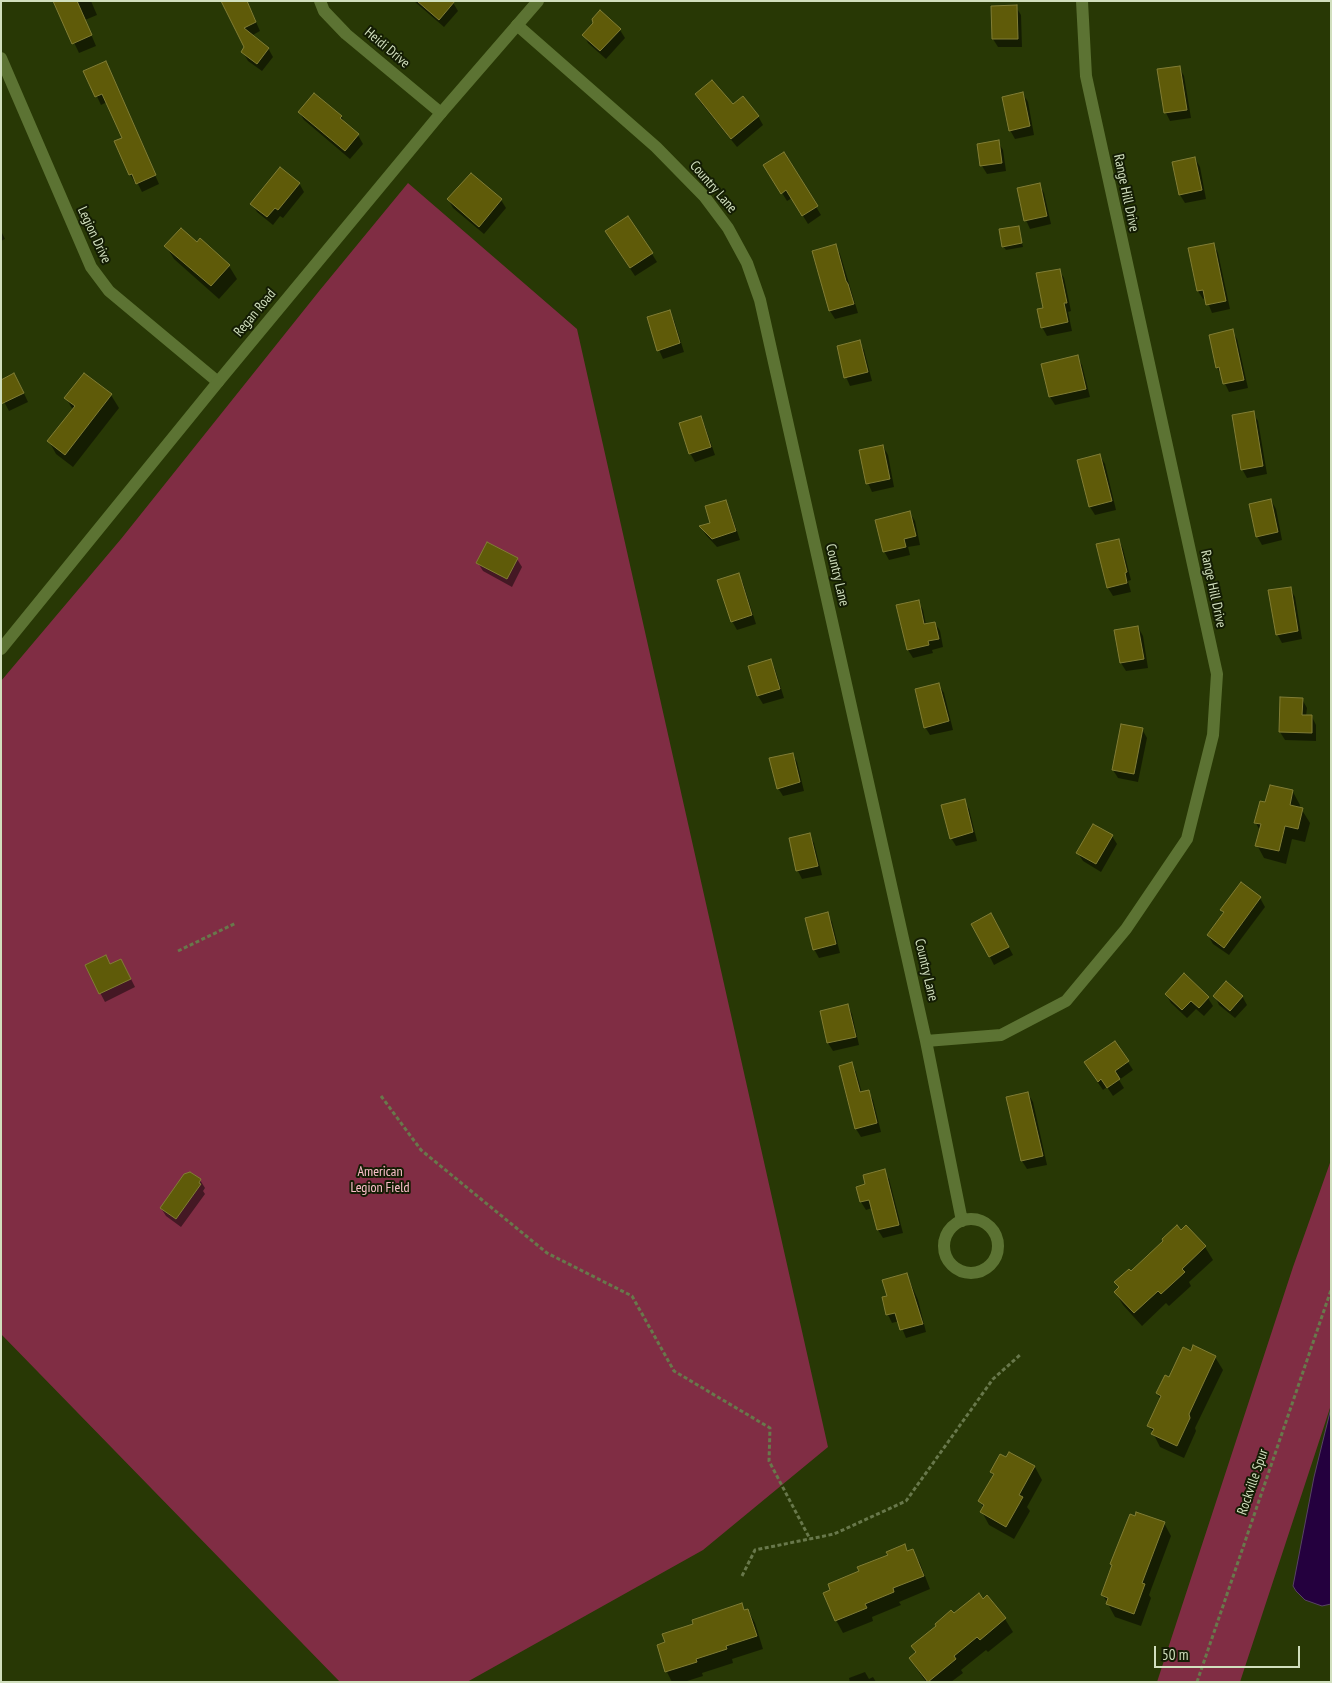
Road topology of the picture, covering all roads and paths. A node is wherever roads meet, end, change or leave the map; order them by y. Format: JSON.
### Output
{"nodes":[{"id":1,"x":320,"y":1,"type":"edge"},
{"id":2,"x":538,"y":1,"type":"edge"},
{"id":3,"x":1082,"y":1,"type":"edge"},
{"id":4,"x":517,"y":25,"type":"junction"},
{"id":5,"x":1,"y":58,"type":"edge"},
{"id":6,"x":441,"y":113,"type":"junction"},
{"id":7,"x":218,"y":382,"type":"junction"},
{"id":8,"x":1,"y":649,"type":"edge"},
{"id":9,"x":236,"y":922,"type":"dead end"},
{"id":10,"x":178,"y":951,"type":"dead end"},
{"id":11,"x":926,"y":1041,"type":"junction"},
{"id":12,"x":380,"y":1096,"type":"dead end"},
{"id":13,"x":962,"y":1221,"type":"junction"},
{"id":14,"x":1331,"y":1290,"type":"edge"},
{"id":15,"x":1020,"y":1355,"type":"dead end"},
{"id":16,"x":810,"y":1539,"type":"junction"},
{"id":17,"x":742,"y":1576,"type":"dead end"},
{"id":18,"x":1197,"y":1682,"type":"edge"}],
"edges":[{"from":1,"to":6,"type":"street","name":"Heidi Drive"},
{"from":2,"to":4,"type":"street","name":"Regan Road"},
{"from":3,"to":11,"type":"street","name":"Range Hill Drive"},
{"from":4,"to":6,"type":"street","name":"Regan Road"},
{"from":4,"to":11,"type":"street","name":"Country Lane"},
{"from":5,"to":7,"type":"street","name":"Legion Drive"},
{"from":6,"to":7,"type":"street","name":"Regan Road"},
{"from":7,"to":8,"type":"street","name":"Regan Road"},
{"from":9,"to":10,"type":"path"},
{"from":11,"to":13,"type":"street","name":"Country Lane"},
{"from":12,"to":16,"type":"path"},
{"from":13,"to":13,"type":"street"},
{"from":14,"to":18,"type":"path","name":"Rockville Spur"},
{"from":15,"to":16,"type":"path"},
{"from":16,"to":17,"type":"path"}]}
